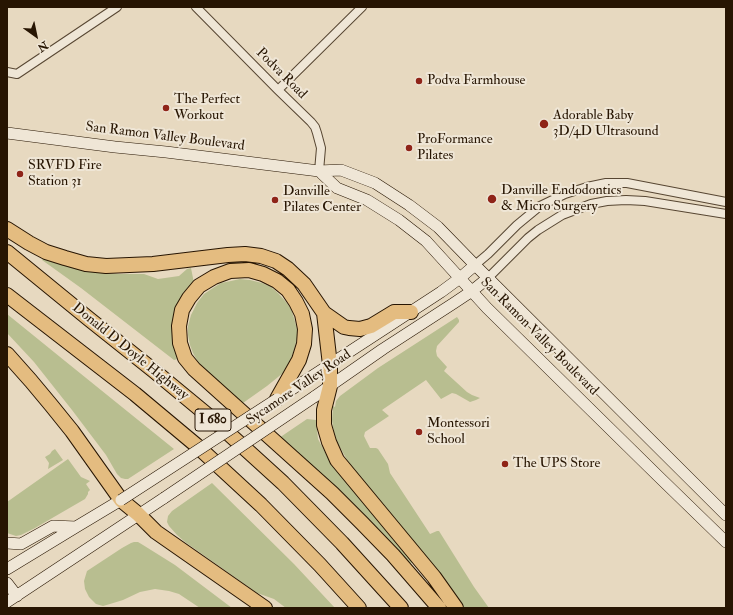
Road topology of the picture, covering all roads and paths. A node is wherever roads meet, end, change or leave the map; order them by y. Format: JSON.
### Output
{"nodes":[{"id":1,"x":117,"y":7,"type":"edge"},
{"id":2,"x":196,"y":7,"type":"edge"},
{"id":3,"x":362,"y":7,"type":"edge"},
{"id":4,"x":7,"y":72,"type":"edge"},
{"id":5,"x":278,"y":90,"type":"junction"},
{"id":6,"x":7,"y":133,"type":"edge"},
{"id":7,"x":319,"y":171,"type":"junction"},
{"id":8,"x":726,"y":202,"type":"edge"},
{"id":9,"x":726,"y":214,"type":"edge"},
{"id":10,"x":7,"y":229,"type":"edge"},
{"id":11,"x":7,"y":252,"type":"edge"},
{"id":12,"x":475,"y":265,"type":"junction"},
{"id":13,"x":460,"y":278,"type":"junction"},
{"id":14,"x":488,"y":278,"type":"junction"},
{"id":15,"x":472,"y":291,"type":"junction"},
{"id":16,"x":7,"y":295,"type":"edge"},
{"id":17,"x":411,"y":312,"type":"junction"},
{"id":18,"x":324,"y":313,"type":"junction"},
{"id":19,"x":7,"y":354,"type":"edge"},
{"id":20,"x":330,"y":365,"type":"junction"},
{"id":21,"x":330,"y":386,"type":"junction"},
{"id":22,"x":277,"y":399,"type":"junction"},
{"id":23,"x":121,"y":500,"type":"junction"},
{"id":24,"x":138,"y":514,"type":"junction"},
{"id":25,"x":726,"y":515,"type":"edge"},
{"id":26,"x":76,"y":526,"type":"junction"},
{"id":27,"x":726,"y":542,"type":"edge"},
{"id":28,"x":7,"y":543,"type":"edge"},
{"id":29,"x":7,"y":569,"type":"edge"},
{"id":30,"x":7,"y":583,"type":"edge"},
{"id":31,"x":17,"y":596,"type":"junction"},
{"id":32,"x":7,"y":602,"type":"edge"},
{"id":33,"x":266,"y":608,"type":"edge"},
{"id":34,"x":359,"y":608,"type":"edge"},
{"id":35,"x":400,"y":608,"type":"edge"},
{"id":36,"x":439,"y":608,"type":"edge"},
{"id":37,"x":456,"y":608,"type":"edge"}],
"edges":[{"from":1,"to":4,"type":"street"},
{"from":2,"to":5,"type":"street","name":"Podva Road"},
{"from":3,"to":5,"type":"street"},
{"from":5,"to":7,"type":"street","name":"Podva Road"},
{"from":6,"to":7,"type":"main road","name":"San Ramon Valley Boulevard"},
{"from":7,"to":12,"type":"main road","name":"San Ramon Valley Boulevard"},
{"from":7,"to":13,"type":"main road","name":"San Ramon Valley Boulevard"},
{"from":8,"to":12,"type":"street"},
{"from":9,"to":14,"type":"street"},
{"from":10,"to":18,"type":"highway"},
{"from":11,"to":35,"type":"highway","name":"Donald D Doyle Highway","number":"I 680"},
{"from":12,"to":13,"type":"main road","name":"Sycamore Valley Road"},
{"from":12,"to":14,"type":"main road","name":"San Ramon Valley Boulevard"},
{"from":13,"to":15,"type":"main road","name":"San Ramon Valley Boulevard"},
{"from":13,"to":17,"type":"main road","name":"Sycamore Valley Road"},
{"from":14,"to":15,"type":"main road","name":"Sycamore Valley Road"},
{"from":14,"to":25,"type":"main road","name":"San Ramon Valley Boulevard"},
{"from":15,"to":21,"type":"main road","name":"Sycamore Valley Road"},
{"from":15,"to":27,"type":"main road","name":"San Ramon Valley Boulevard"},
{"from":16,"to":34,"type":"highway","number":"I 680"},
{"from":17,"to":18,"type":"highway"},
{"from":17,"to":20,"type":"main road","name":"Sycamore Valley Road"},
{"from":18,"to":20,"type":"highway"},
{"from":19,"to":23,"type":"highway"},
{"from":20,"to":21,"type":"highway"},
{"from":20,"to":22,"type":"main road","name":"Sycamore Valley Road"},
{"from":21,"to":24,"type":"main road","name":"Sycamore Valley Road","bridge":true},
{"from":21,"to":37,"type":"highway"},
{"from":22,"to":23,"type":"main road","name":"Sycamore Valley Road","bridge":true},
{"from":22,"to":36,"type":"highway"},
{"from":23,"to":24,"type":"highway"},
{"from":23,"to":26,"type":"main road","name":"Sycamore Valley Road"},
{"from":24,"to":31,"type":"main road","name":"Sycamore Valley Road"},
{"from":24,"to":33,"type":"highway"},
{"from":26,"to":28,"type":"main road"},
{"from":26,"to":29,"type":"main road","name":"Sycamore Valley Road"},
{"from":30,"to":31,"type":"main road"},
{"from":31,"to":32,"type":"main road","name":"Sycamore Valley Road"}]}
